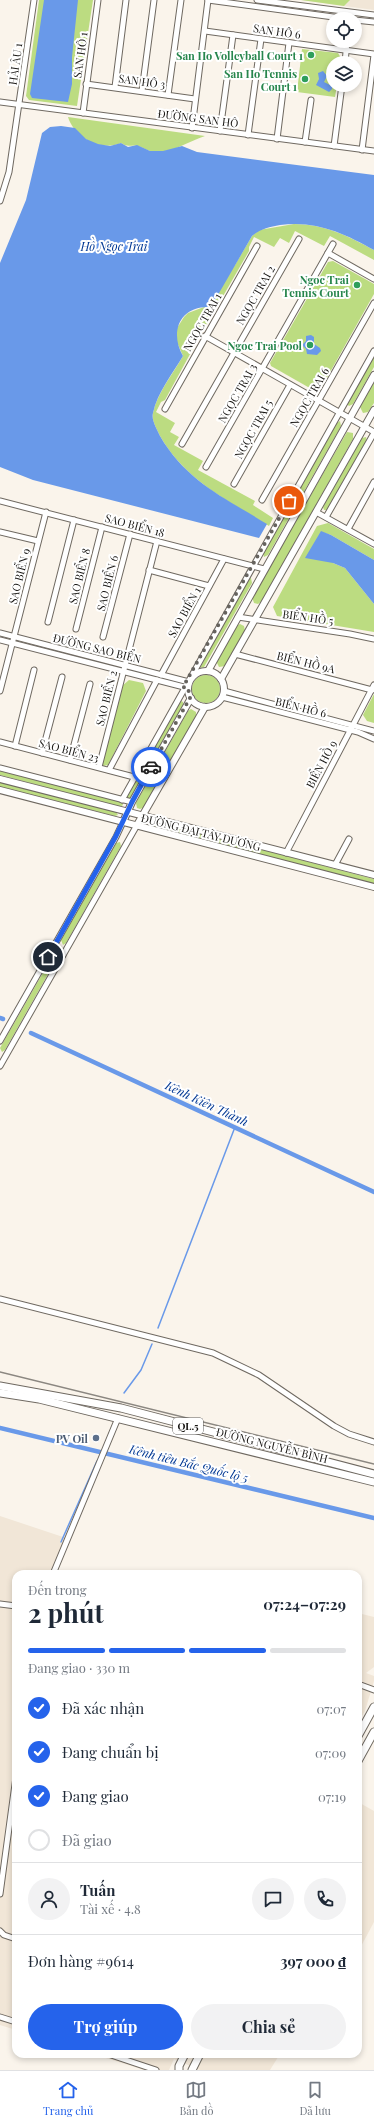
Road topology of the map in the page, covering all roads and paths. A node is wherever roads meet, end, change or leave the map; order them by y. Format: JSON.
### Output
{"nodes":[{"id":1,"x":34,"y":0,"type":"edge"},
{"id":2,"x":98,"y":0,"type":"edge"},
{"id":3,"x":126,"y":0,"type":"edge"},
{"id":4,"x":154,"y":0,"type":"edge"},
{"id":5,"x":181,"y":0,"type":"edge"},
{"id":6,"x":208,"y":0,"type":"edge"},
{"id":7,"x":257,"y":0,"type":"edge"},
{"id":8,"x":348,"y":12,"type":"edge"},
{"id":9,"x":362,"y":14,"type":"edge"},
{"id":10,"x":326,"y":16,"type":"edge"},
{"id":11,"x":374,"y":16,"type":"edge"},
{"id":12,"x":362,"y":21,"type":"edge"},
{"id":13,"x":374,"y":22,"type":"edge"},
{"id":14,"x":205,"y":31,"type":"junction"},
{"id":15,"x":233,"y":35,"type":"junction"},
{"id":16,"x":261,"y":39,"type":"junction"},
{"id":17,"x":289,"y":43,"type":"junction"},
{"id":18,"x":346,"y":50,"type":"junction"},
{"id":19,"x":374,"y":54,"type":"edge"},
{"id":20,"x":346,"y":56,"type":"edge"},
{"id":21,"x":86,"y":84,"type":"junction"},
{"id":22,"x":115,"y":87,"type":"junction"},
{"id":23,"x":142,"y":91,"type":"junction"},
{"id":24,"x":341,"y":92,"type":"edge"},
{"id":25,"x":168,"y":95,"type":"junction"},
{"id":26,"x":195,"y":98,"type":"junction"},
{"id":27,"x":311,"y":100,"type":"dead end"},
{"id":28,"x":0,"y":102,"type":"edge"},
{"id":29,"x":19,"y":105,"type":"junction"},
{"id":30,"x":82,"y":113,"type":"junction"},
{"id":31,"x":192,"y":128,"type":"junction"},
{"id":32,"x":220,"y":131,"type":"junction"},
{"id":33,"x":248,"y":135,"type":"junction"},
{"id":34,"x":277,"y":138,"type":"junction"},
{"id":35,"x":305,"y":142,"type":"junction"},
{"id":36,"x":334,"y":146,"type":"junction"},
{"id":37,"x":362,"y":150,"type":"junction"},
{"id":38,"x":374,"y":151,"type":"edge"},
{"id":39,"x":0,"y":201,"type":"edge"},
{"id":40,"x":299,"y":239,"type":"dead end"},
{"id":41,"x":332,"y":244,"type":"dead end"},
{"id":42,"x":257,"y":246,"type":"dead end"},
{"id":43,"x":328,"y":254,"type":"junction"},
{"id":44,"x":374,"y":280,"type":"edge"},
{"id":45,"x":374,"y":303,"type":"edge"},
{"id":46,"x":205,"y":336,"type":"junction"},
{"id":47,"x":374,"y":351,"type":"edge"},
{"id":48,"x":233,"y":353,"type":"junction"},
{"id":49,"x":262,"y":369,"type":"junction"},
{"id":50,"x":374,"y":375,"type":"edge"},
{"id":51,"x":290,"y":385,"type":"junction"},
{"id":52,"x":318,"y":401,"type":"junction"},
{"id":53,"x":165,"y":409,"type":"dead end"},
{"id":54,"x":374,"y":410,"type":"edge"},
{"id":55,"x":339,"y":412,"type":"junction"},
{"id":56,"x":350,"y":419,"type":"junction"},
{"id":57,"x":365,"y":427,"type":"junction"},
{"id":58,"x":374,"y":433,"type":"edge"},
{"id":59,"x":182,"y":444,"type":"dead end"},
{"id":60,"x":206,"y":467,"type":"dead end"},
{"id":61,"x":374,"y":482,"type":"edge"},
{"id":62,"x":234,"y":484,"type":"dead end"},
{"id":63,"x":0,"y":500,"type":"edge"},
{"id":64,"x":262,"y":500,"type":"dead end"},
{"id":65,"x":46,"y":512,"type":"junction"},
{"id":66,"x":316,"y":512,"type":"junction"},
{"id":67,"x":326,"y":517,"type":"junction"},
{"id":68,"x":74,"y":520,"type":"junction"},
{"id":69,"x":102,"y":527,"type":"junction"},
{"id":70,"x":348,"y":529,"type":"junction"},
{"id":71,"x":0,"y":532,"type":"edge"},
{"id":72,"x":130,"y":534,"type":"junction"},
{"id":73,"x":38,"y":541,"type":"junction"},
{"id":74,"x":157,"y":541,"type":"junction"},
{"id":75,"x":374,"y":544,"type":"edge"},
{"id":76,"x":224,"y":559,"type":"junction"},
{"id":77,"x":252,"y":566,"type":"junction"},
{"id":78,"x":264,"y":569,"type":"junction"},
{"id":79,"x":149,"y":570,"type":"junction"},
{"id":80,"x":210,"y":586,"type":"junction"},
{"id":81,"x":238,"y":618,"type":"junction"},
{"id":82,"x":255,"y":620,"type":"junction"},
{"id":83,"x":48,"y":622,"type":"dead end"},
{"id":84,"x":76,"y":629,"type":"dead end"},
{"id":85,"x":0,"y":634,"type":"edge"},
{"id":86,"x":14,"y":637,"type":"junction"},
{"id":87,"x":104,"y":637,"type":"dead end"},
{"id":88,"x":0,"y":640,"type":"edge"},
{"id":89,"x":374,"y":640,"type":"edge"},
{"id":90,"x":12,"y":643,"type":"junction"},
{"id":91,"x":235,"y":654,"type":"junction"},
{"id":92,"x":125,"y":666,"type":"junction"},
{"id":93,"x":34,"y":670,"type":"dead end"},
{"id":94,"x":208,"y":671,"type":"junction"},
{"id":95,"x":123,"y":672,"type":"junction"},
{"id":96,"x":161,"y":675,"type":"junction"},
{"id":97,"x":62,"y":677,"type":"dead end"},
{"id":98,"x":221,"y":679,"type":"junction"},
{"id":99,"x":157,"y":680,"type":"junction"},
{"id":100,"x":90,"y":684,"type":"dead end"},
{"id":101,"x":187,"y":685,"type":"junction"},
{"id":102,"x":373,"y":687,"type":"edge"},
{"id":103,"x":0,"y":691,"type":"edge"},
{"id":104,"x":223,"y":694,"type":"junction"},
{"id":105,"x":190,"y":698,"type":"junction"},
{"id":106,"x":205,"y":707,"type":"junction"},
{"id":107,"x":353,"y":724,"type":"junction"},
{"id":108,"x":350,"y":730,"type":"junction"},
{"id":109,"x":374,"y":731,"type":"edge"},
{"id":110,"x":374,"y":739,"type":"edge"},
{"id":111,"x":0,"y":742,"type":"edge"},
{"id":112,"x":15,"y":746,"type":"junction"},
{"id":113,"x":42,"y":753,"type":"junction"},
{"id":114,"x":70,"y":760,"type":"junction"},
{"id":115,"x":0,"y":768,"type":"edge"},
{"id":116,"x":99,"y":768,"type":"junction"},
{"id":117,"x":109,"y":770,"type":"junction"},
{"id":118,"x":134,"y":777,"type":"junction"},
{"id":119,"x":0,"y":779,"type":"edge"},
{"id":120,"x":0,"y":790,"type":"edge"},
{"id":121,"x":122,"y":800,"type":"junction"},
{"id":122,"x":132,"y":802,"type":"junction"},
{"id":123,"x":127,"y":812,"type":"junction"},
{"id":124,"x":143,"y":816,"type":"junction"},
{"id":125,"x":123,"y":822,"type":"junction"},
{"id":126,"x":137,"y":826,"type":"junction"},
{"id":127,"x":349,"y":839,"type":"dead end"},
{"id":128,"x":286,"y":853,"type":"junction"},
{"id":129,"x":335,"y":865,"type":"junction"},
{"id":130,"x":374,"y":875,"type":"edge"},
{"id":131,"x":374,"y":887,"type":"edge"},
{"id":132,"x":52,"y":949,"type":"junction"},
{"id":133,"x":63,"y":956,"type":"junction"},
{"id":134,"x":0,"y":1041,"type":"edge"},
{"id":135,"x":0,"y":1064,"type":"edge"},
{"id":136,"x":0,"y":1299,"type":"edge"},
{"id":137,"x":0,"y":1386,"type":"edge"},
{"id":138,"x":0,"y":1393,"type":"edge"},
{"id":139,"x":121,"y":1408,"type":"junction"},
{"id":140,"x":118,"y":1418,"type":"junction"},
{"id":141,"x":374,"y":1442,"type":"edge"},
{"id":142,"x":374,"y":1474,"type":"edge"},
{"id":143,"x":374,"y":1482,"type":"edge"},
{"id":144,"x":55,"y":1570,"type":"edge"},
{"id":145,"x":0,"y":1604,"type":"edge"},
{"id":146,"x":12,"y":1606,"type":"edge"},
{"id":147,"x":362,"y":1686,"type":"edge"},
{"id":148,"x":374,"y":1690,"type":"edge"},
{"id":149,"x":374,"y":1707,"type":"edge"},
{"id":150,"x":362,"y":1729,"type":"edge"},
{"id":151,"x":374,"y":1732,"type":"edge"},
{"id":152,"x":362,"y":1754,"type":"edge"},
{"id":153,"x":12,"y":1806,"type":"edge"},
{"id":154,"x":0,"y":1894,"type":"edge"},
{"id":155,"x":0,"y":1931,"type":"edge"},
{"id":156,"x":12,"y":1938,"type":"edge"},
{"id":157,"x":0,"y":2017,"type":"edge"},
{"id":158,"x":12,"y":2021,"type":"edge"},
{"id":159,"x":120,"y":2058,"type":"edge"},
{"id":160,"x":183,"y":2058,"type":"edge"},
{"id":161,"x":198,"y":2058,"type":"edge"},
{"id":162,"x":156,"y":2070,"type":"edge"},
{"id":163,"x":179,"y":2070,"type":"edge"},
{"id":164,"x":192,"y":2070,"type":"edge"}],
"edges":[{"from":1,"to":29,"type":"street","name":"HẢI ÂU 1"},
{"from":2,"to":21,"type":"street","name":"SAN HÔ 1"},
{"from":3,"to":22,"type":"street"},
{"from":4,"to":23,"type":"street"},
{"from":5,"to":25,"type":"street"},
{"from":6,"to":10,"type":"street"},
{"from":6,"to":14,"type":"street"},
{"from":7,"to":8,"type":"street"},
{"from":9,"to":11,"type":"street"},
{"from":12,"to":13,"type":"street"},
{"from":14,"to":15,"type":"street","name":"SAN HÔ 6"},
{"from":14,"to":26,"type":"street"},
{"from":15,"to":16,"type":"street","name":"SAN HÔ 6"},
{"from":15,"to":32,"type":"street"},
{"from":16,"to":17,"type":"street","name":"SAN HÔ 6"},
{"from":16,"to":33,"type":"street"},
{"from":17,"to":18,"type":"street","name":"SAN HÔ 6"},
{"from":17,"to":34,"type":"street"},
{"from":18,"to":19,"type":"street","name":"SAN HÔ 6"},
{"from":18,"to":20,"type":"street"},
{"from":19,"to":37,"type":"street"},
{"from":21,"to":22,"type":"street","name":"SAN HÔ 3"},
{"from":21,"to":30,"type":"street","name":"SAN HÔ 1"},
{"from":22,"to":23,"type":"street","name":"SAN HÔ 3"},
{"from":23,"to":25,"type":"street","name":"SAN HÔ 3"},
{"from":24,"to":36,"type":"street"},
{"from":25,"to":26,"type":"street","name":"SAN HÔ 3"},
{"from":26,"to":31,"type":"street"},
{"from":27,"to":35,"type":"street"},
{"from":28,"to":29,"type":"street","name":"ĐƯỜNG SAN HÔ"},
{"from":29,"to":30,"type":"street","name":"ĐƯỜNG SAN HÔ"},
{"from":29,"to":39,"type":"street","name":"HẢI ÂU 1"},
{"from":30,"to":31,"type":"street","name":"ĐƯỜNG SAN HÔ"},
{"from":31,"to":32,"type":"street","name":"ĐƯỜNG SAN HÔ"},
{"from":32,"to":33,"type":"street","name":"ĐƯỜNG SAN HÔ"},
{"from":33,"to":34,"type":"street","name":"ĐƯỜNG SAN HÔ"},
{"from":34,"to":35,"type":"street","name":"ĐƯỜNG SAN HÔ"},
{"from":35,"to":36,"type":"street","name":"ĐƯỜNG SAN HÔ"},
{"from":36,"to":37,"type":"street","name":"ĐƯỜNG SAN HÔ"},
{"from":37,"to":38,"type":"street","name":"ĐƯỜNG SAN HÔ"},
{"from":40,"to":48,"type":"street","name":"NGỌC TRAI 2"},
{"from":41,"to":43,"type":"street","name":"NGỌC TRAI 3"},
{"from":42,"to":46,"type":"street","name":"NGỌC TRAI 1"},
{"from":43,"to":44,"type":"street"},
{"from":43,"to":49,"type":"street","name":"NGỌC TRAI 3"},
{"from":45,"to":52,"type":"street","name":"NGỌC TRAI 6"},
{"from":46,"to":48,"type":"street"},
{"from":46,"to":53,"type":"street","name":"NGỌC TRAI 1"},
{"from":47,"to":55,"type":"street"},
{"from":48,"to":49,"type":"street"},
{"from":48,"to":59,"type":"street","name":"NGỌC TRAI 2"},
{"from":49,"to":51,"type":"street"},
{"from":49,"to":60,"type":"street","name":"NGỌC TRAI 3"},
{"from":50,"to":56,"type":"main road"},
{"from":51,"to":52,"type":"street"},
{"from":51,"to":62,"type":"street","name":"NGỌC TRAI 5"},
{"from":52,"to":55,"type":"street"},
{"from":52,"to":64,"type":"street","name":"NGỌC TRAI 6"},
{"from":54,"to":57,"type":"main road"},
{"from":55,"to":56,"type":"street"},
{"from":55,"to":77,"type":"street"},
{"from":56,"to":57,"type":"street"},
{"from":56,"to":78,"type":"main road"},
{"from":57,"to":58,"type":"street"},
{"from":57,"to":66,"type":"main road"},
{"from":58,"to":67,"type":"street"},
{"from":61,"to":70,"type":"street"},
{"from":63,"to":65,"type":"street","name":"SAO BIỂN 18"},
{"from":65,"to":68,"type":"street","name":"SAO BIỂN 18"},
{"from":65,"to":73,"type":"street","name":"SAO BIỂN 9"},
{"from":66,"to":67,"type":"street"},
{"from":66,"to":82,"type":"main road"},
{"from":67,"to":70,"type":"street"},
{"from":68,"to":69,"type":"street","name":"SAO BIỂN 18"},
{"from":68,"to":83,"type":"street"},
{"from":69,"to":72,"type":"street","name":"SAO BIỂN 18"},
{"from":69,"to":84,"type":"street","name":"SAO BIỂN 8"},
{"from":70,"to":75,"type":"street"},
{"from":71,"to":73,"type":"street"},
{"from":72,"to":74,"type":"street","name":"SAO BIỂN 18"},
{"from":72,"to":87,"type":"street","name":"SAO BIỂN 6"},
{"from":73,"to":86,"type":"street","name":"SAO BIỂN 9"},
{"from":74,"to":76,"type":"street","name":"SAO BIỂN 18"},
{"from":74,"to":79,"type":"street","name":"SAO BIỂN 2"},
{"from":76,"to":77,"type":"street","name":"SAO BIỂN 18"},
{"from":76,"to":80,"type":"street","name":"SAO BIỂN 1"},
{"from":77,"to":78,"type":"street","name":"SAO BIỂN 18"},
{"from":77,"to":101,"type":"street"},
{"from":78,"to":81,"type":"main road"},
{"from":79,"to":80,"type":"street"},
{"from":79,"to":92,"type":"street","name":"SAO BIỂN 2"},
{"from":80,"to":96,"type":"street","name":"SAO BIỂN 1"},
{"from":81,"to":82,"type":"street","name":"BIỂN HỒ 5"},
{"from":81,"to":94,"type":"main road"},
{"from":82,"to":89,"type":"street","name":"BIỂN HỒ 5"},
{"from":82,"to":91,"type":"main road"},
{"from":85,"to":86,"type":"street","name":"ĐƯỜNG SAO BIỂN"},
{"from":86,"to":90,"type":"street","name":"SAO BIỂN 9"},
{"from":86,"to":92,"type":"street","name":"ĐƯỜNG SAO BIỂN"},
{"from":88,"to":90,"type":"street","name":"ĐƯỜNG SAO BIỂN"},
{"from":90,"to":95,"type":"street","name":"ĐƯỜNG SAO BIỂN"},
{"from":90,"to":103,"type":"street","name":"SAO BIỂN 9"},
{"from":91,"to":98,"type":"main road"},
{"from":91,"to":102,"type":"street","name":"BIỂN HỒ 9A"},
{"from":92,"to":95,"type":"street","name":"SAO BIỂN 2"},
{"from":92,"to":96,"type":"street","name":"ĐƯỜNG SAO BIỂN"},
{"from":93,"to":112,"type":"street"},
{"from":94,"to":98,"type":"main road"},
{"from":94,"to":101,"type":"main road"},
{"from":95,"to":99,"type":"street","name":"ĐƯỜNG SAO BIỂN"},
{"from":95,"to":116,"type":"street","name":"SAO BIỂN 2"},
{"from":96,"to":101,"type":"street","name":"ĐƯỜNG SAO BIỂN"},
{"from":97,"to":113,"type":"street"},
{"from":98,"to":104,"type":"main road"},
{"from":99,"to":101,"type":"street","name":"ĐƯỜNG SAO BIỂN"},
{"from":99,"to":117,"type":"street"},
{"from":100,"to":114,"type":"street"},
{"from":101,"to":105,"type":"main road"},
{"from":101,"to":118,"type":"street"},
{"from":102,"to":107,"type":"street","name":"BIỂN HỒ 9"},
{"from":104,"to":106,"type":"main road"},
{"from":104,"to":107,"type":"street","name":"BIỂN HỒ 6"},
{"from":104,"to":108,"type":"street","name":"BIỂN HỒ 6"},
{"from":105,"to":106,"type":"main road"},
{"from":105,"to":122,"type":"main road"},
{"from":106,"to":124,"type":"main road"},
{"from":107,"to":108,"type":"street","name":"BIỂN HỒ 9"},
{"from":107,"to":109,"type":"street","name":"BIỂN HỒ 6"},
{"from":108,"to":110,"type":"street","name":"BIỂN HỒ 6"},
{"from":108,"to":128,"type":"street","name":"BIỂN HỒ 9"},
{"from":111,"to":112,"type":"street","name":"SAO BIỂN 23"},
{"from":112,"to":113,"type":"street","name":"SAO BIỂN 23"},
{"from":113,"to":114,"type":"street","name":"SAO BIỂN 23"},
{"from":114,"to":116,"type":"street","name":"SAO BIỂN 23"},
{"from":115,"to":121,"type":"street"},
{"from":116,"to":117,"type":"street","name":"SAO BIỂN 23"},
{"from":117,"to":118,"type":"street","name":"SAO BIỂN 23"},
{"from":118,"to":121,"type":"street"},
{"from":119,"to":123,"type":"main road","name":"ĐƯỜNG ĐẠI TÂY DƯƠNG"},
{"from":120,"to":125,"type":"main road","name":"ĐƯỜNG ĐẠI TÂY DƯƠNG"},
{"from":121,"to":122,"type":"street"},
{"from":122,"to":123,"type":"main road"},
{"from":123,"to":124,"type":"main road","name":"ĐƯỜNG ĐẠI TÂY DƯƠNG"},
{"from":123,"to":125,"type":"main road"},
{"from":124,"to":126,"type":"main road"},
{"from":124,"to":128,"type":"main road","name":"ĐƯỜNG ĐẠI TÂY DƯƠNG"},
{"from":125,"to":126,"type":"main road","name":"ĐƯỜNG ĐẠI TÂY DƯƠNG"},
{"from":125,"to":132,"type":"street"},
{"from":126,"to":131,"type":"main road","name":"ĐƯỜNG ĐẠI TÂY DƯƠNG"},
{"from":126,"to":133,"type":"street"},
{"from":127,"to":129,"type":"street"},
{"from":128,"to":129,"type":"main road","name":"ĐƯỜNG ĐẠI TÂY DƯƠNG"},
{"from":129,"to":130,"type":"main road","name":"ĐƯỜNG ĐẠI TÂY DƯƠNG"},
{"from":132,"to":133,"type":"street"},
{"from":132,"to":134,"type":"street"},
{"from":133,"to":135,"type":"street"},
{"from":136,"to":141,"type":"street"},
{"from":137,"to":139,"type":"highway","name":"ĐƯỜNG NGUYỄN BÌNH","number":"QL.5"},
{"from":138,"to":140,"type":"highway","name":"ĐƯỜNG NGUYỄN BÌNH","number":"QL.5"},
{"from":139,"to":140,"type":"highway"},
{"from":139,"to":142,"type":"highway","name":"ĐƯỜNG NGUYỄN BÌNH","number":"QL.5"},
{"from":140,"to":143,"type":"highway","name":"ĐƯỜNG NGUYỄN BÌNH","number":"QL.5"},
{"from":140,"to":144,"type":"street"},
{"from":145,"to":146,"type":"street"},
{"from":147,"to":148,"type":"street"},
{"from":149,"to":150,"type":"highway"},
{"from":151,"to":152,"type":"highway"},
{"from":153,"to":154,"type":"street"},
{"from":155,"to":156,"type":"street"},
{"from":157,"to":158,"type":"street"},
{"from":159,"to":162,"type":"street"},
{"from":160,"to":163,"type":"highway"},
{"from":161,"to":164,"type":"highway"}]}
